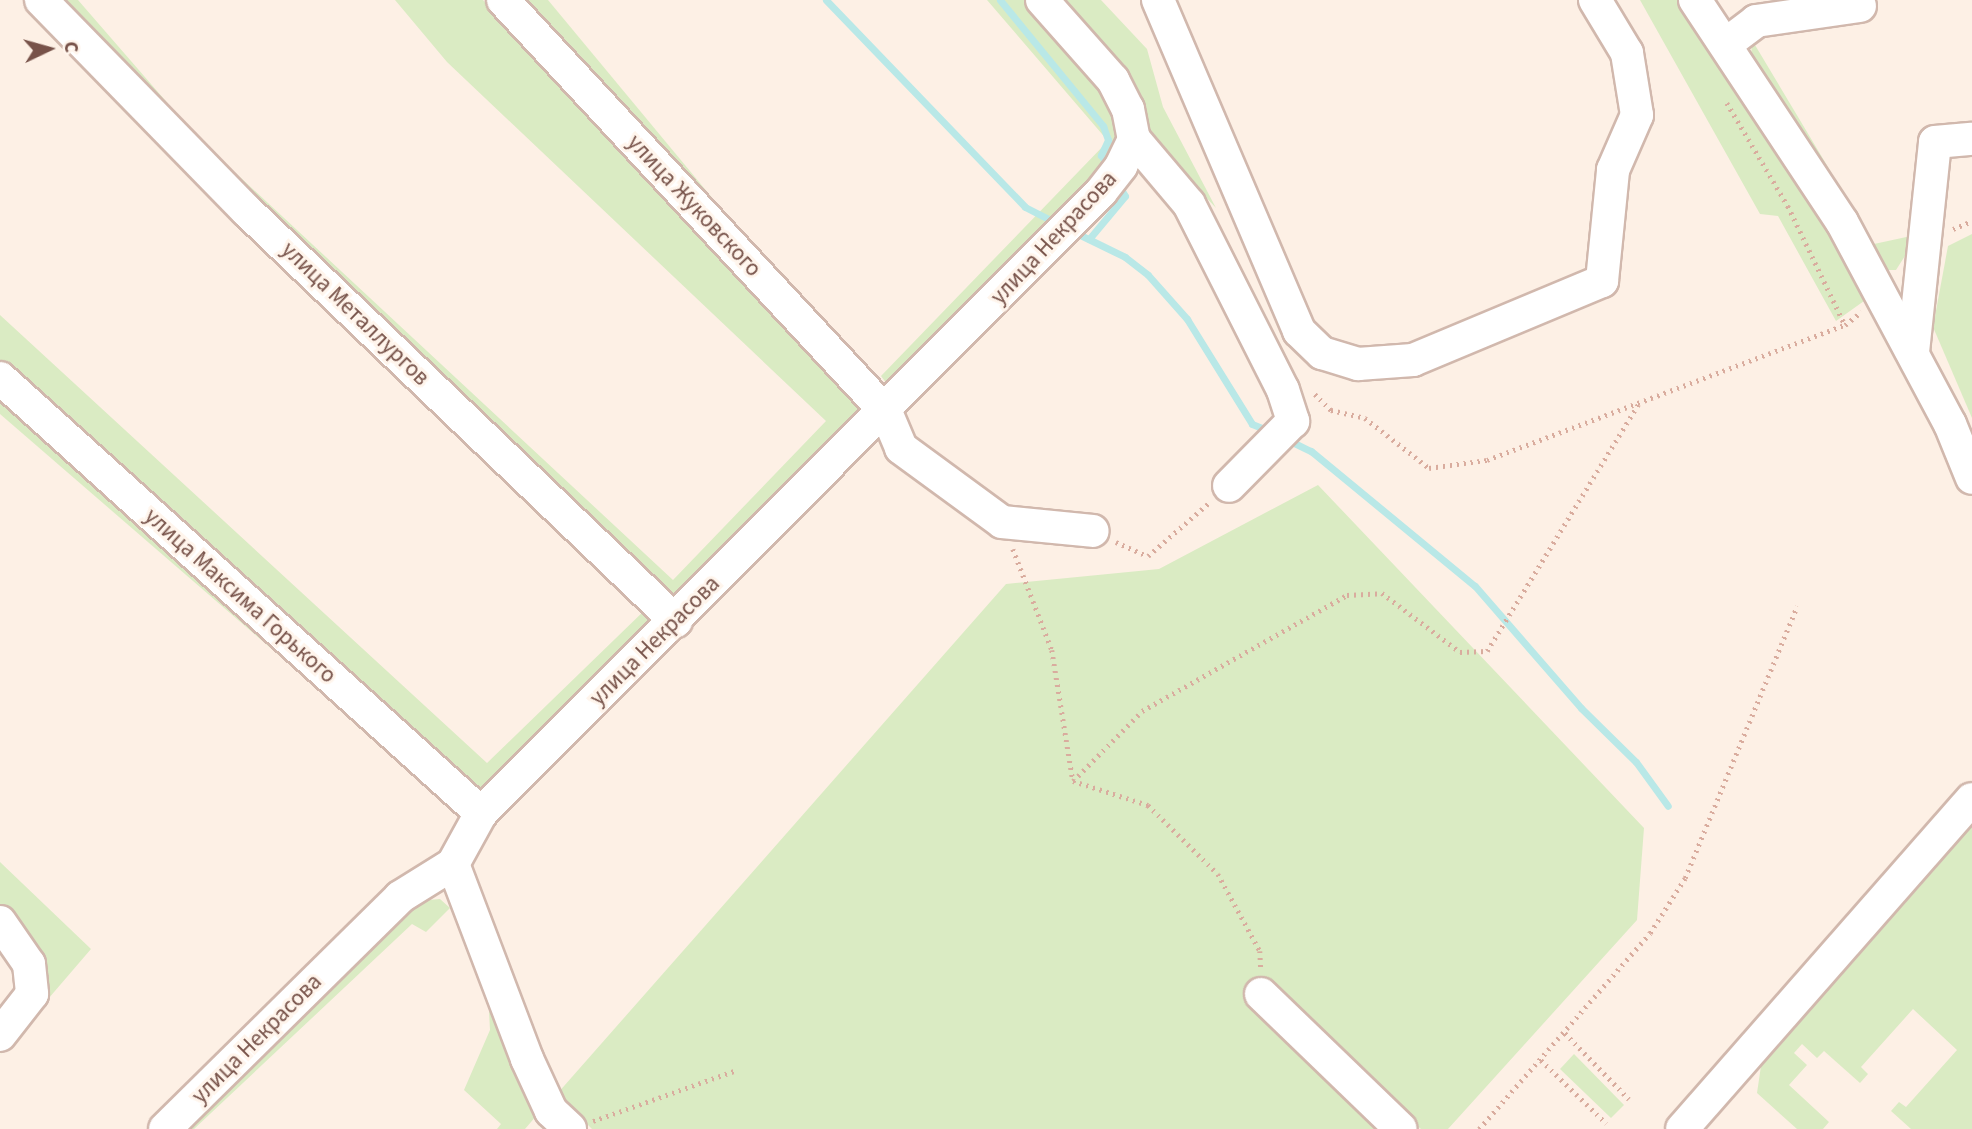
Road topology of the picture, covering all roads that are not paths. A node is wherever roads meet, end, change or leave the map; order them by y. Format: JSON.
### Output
{"nodes":[{"id":1,"x":41,"y":0,"type":"edge"},
{"id":2,"x":503,"y":0,"type":"edge"},
{"id":3,"x":1042,"y":0,"type":"edge"},
{"id":4,"x":1158,"y":0,"type":"edge"},
{"id":5,"x":1595,"y":0,"type":"edge"},
{"id":6,"x":1695,"y":0,"type":"edge"},
{"id":7,"x":1860,"y":6,"type":"dead end"},
{"id":8,"x":1726,"y":44,"type":"junction"},
{"id":9,"x":1134,"y":139,"type":"junction"},
{"id":10,"x":1972,"y":139,"type":"edge"},
{"id":11,"x":1913,"y":352,"type":"junction"},
{"id":12,"x":0,"y":377,"type":"edge"},
{"id":13,"x":886,"y":412,"type":"junction"},
{"id":14,"x":1972,"y":478,"type":"edge"},
{"id":15,"x":1229,"y":486,"type":"road end"},
{"id":16,"x":1093,"y":531,"type":"road end"},
{"id":17,"x":676,"y":621,"type":"junction"},
{"id":18,"x":1972,"y":799,"type":"edge"},
{"id":19,"x":481,"y":813,"type":"junction"},
{"id":20,"x":453,"y":864,"type":"junction"},
{"id":21,"x":0,"y":922,"type":"edge"},
{"id":22,"x":1261,"y":994,"type":"road end"},
{"id":23,"x":0,"y":1035,"type":"edge"},
{"id":24,"x":552,"y":1123,"type":"edge"},
{"id":25,"x":165,"y":1129,"type":"edge"},
{"id":26,"x":1401,"y":1129,"type":"edge"},
{"id":27,"x":1682,"y":1129,"type":"edge"}],
"edges":[{"from":1,"to":17,"type":"street","name":"улица Металлургов"},
{"from":2,"to":13,"type":"street","name":"улица Жуковского"},
{"from":3,"to":9,"type":"street"},
{"from":4,"to":5,"type":"street"},
{"from":6,"to":8,"type":"street"},
{"from":7,"to":8,"type":"street"},
{"from":8,"to":11,"type":"street"},
{"from":9,"to":13,"type":"street","name":"улица Некрасова"},
{"from":9,"to":15,"type":"street"},
{"from":10,"to":11,"type":"street"},
{"from":11,"to":14,"type":"street"},
{"from":12,"to":19,"type":"street","name":"улица Максима Горького"},
{"from":13,"to":16,"type":"street"},
{"from":13,"to":17,"type":"street","name":"улица Некрасова"},
{"from":17,"to":19,"type":"street","name":"улица Некрасова"},
{"from":18,"to":27,"type":"street"},
{"from":19,"to":20,"type":"street","name":"улица Некрасова"},
{"from":20,"to":24,"type":"street"},
{"from":20,"to":25,"type":"street","name":"улица Некрасова"},
{"from":21,"to":23,"type":"street"},
{"from":22,"to":26,"type":"street"}]}
